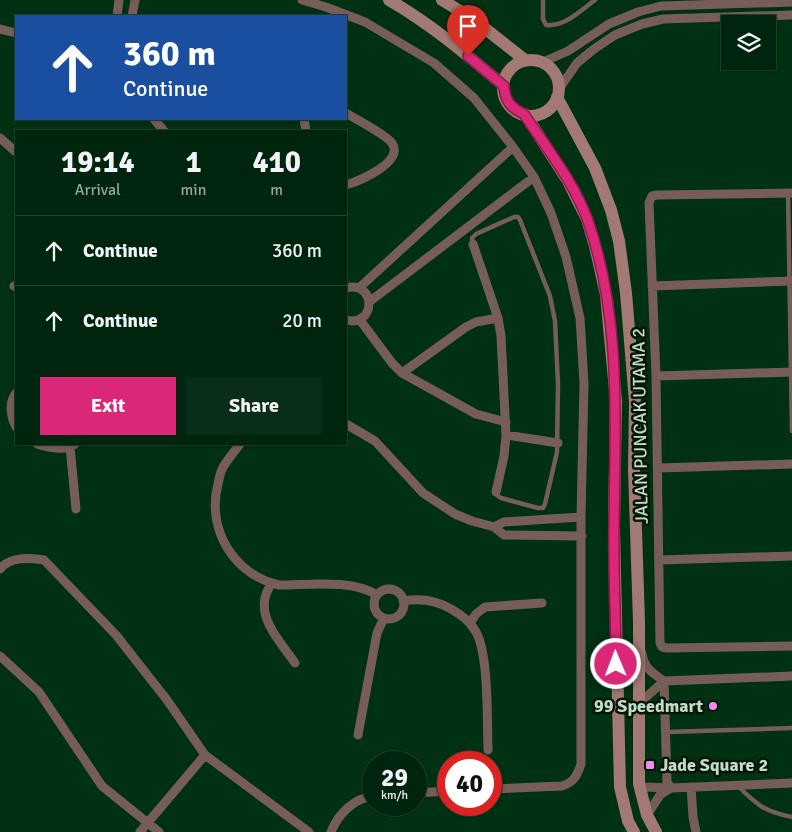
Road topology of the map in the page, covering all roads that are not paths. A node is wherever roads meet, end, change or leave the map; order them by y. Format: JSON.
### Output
{"nodes":[{"id":1,"x":118,"y":0,"type":"edge"},
{"id":2,"x":135,"y":0,"type":"edge"},
{"id":3,"x":302,"y":0,"type":"edge"},
{"id":4,"x":389,"y":0,"type":"edge"},
{"id":5,"x":442,"y":0,"type":"edge"},
{"id":6,"x":543,"y":0,"type":"edge"},
{"id":7,"x":595,"y":0,"type":"edge"},
{"id":8,"x":792,"y":2,"type":"edge"},
{"id":9,"x":117,"y":15,"type":"edge"},
{"id":10,"x":132,"y":15,"type":"edge"},
{"id":11,"x":347,"y":15,"type":"edge"},
{"id":12,"x":347,"y":15,"type":"edge"},
{"id":13,"x":792,"y":15,"type":"edge"},
{"id":14,"x":0,"y":29,"type":"edge"},
{"id":15,"x":15,"y":34,"type":"edge"},
{"id":16,"x":525,"y":60,"type":"junction"},
{"id":17,"x":543,"y":62,"type":"junction"},
{"id":18,"x":504,"y":86,"type":"junction"},
{"id":19,"x":558,"y":93,"type":"junction"},
{"id":20,"x":347,"y":114,"type":"edge"},
{"id":21,"x":524,"y":114,"type":"junction"},
{"id":22,"x":0,"y":138,"type":"edge"},
{"id":23,"x":513,"y":147,"type":"junction"},
{"id":24,"x":15,"y":151,"type":"edge"},
{"id":25,"x":534,"y":177,"type":"junction"},
{"id":26,"x":347,"y":185,"type":"edge"},
{"id":27,"x":790,"y":193,"type":"edge"},
{"id":28,"x":473,"y":244,"type":"joint"},
{"id":29,"x":791,"y":281,"type":"edge"},
{"id":30,"x":652,"y":286,"type":"junction"},
{"id":31,"x":347,"y":288,"type":"edge"},
{"id":32,"x":359,"y":288,"type":"junction"},
{"id":33,"x":370,"y":302,"type":"junction"},
{"id":34,"x":498,"y":318,"type":"junction"},
{"id":35,"x":347,"y":320,"type":"edge"},
{"id":36,"x":360,"y":320,"type":"junction"},
{"id":37,"x":791,"y":372,"type":"edge"},
{"id":38,"x":402,"y":373,"type":"junction"},
{"id":39,"x":656,"y":376,"type":"junction"},
{"id":40,"x":15,"y":394,"type":"edge"},
{"id":41,"x":506,"y":422,"type":"junction"},
{"id":42,"x":15,"y":425,"type":"edge"},
{"id":43,"x":347,"y":425,"type":"edge"},
{"id":44,"x":792,"y":431,"type":"edge"},
{"id":45,"x":506,"y":435,"type":"junction"},
{"id":46,"x":558,"y":443,"type":"junction"},
{"id":47,"x":41,"y":445,"type":"edge"},
{"id":48,"x":73,"y":445,"type":"edge"},
{"id":49,"x":239,"y":445,"type":"edge"},
{"id":50,"x":792,"y":464,"type":"edge"},
{"id":51,"x":658,"y":468,"type":"junction"},
{"id":52,"x":496,"y":492,"type":"joint"},
{"id":53,"x":76,"y":509,"type":"dead end"},
{"id":54,"x":581,"y":517,"type":"junction"},
{"id":55,"x":494,"y":527,"type":"junction"},
{"id":56,"x":582,"y":536,"type":"junction"},
{"id":57,"x":792,"y":556,"type":"edge"},
{"id":58,"x":659,"y":560,"type":"junction"},
{"id":59,"x":0,"y":569,"type":"edge"},
{"id":60,"x":271,"y":583,"type":"junction"},
{"id":61,"x":378,"y":595,"type":"junction"},
{"id":62,"x":403,"y":601,"type":"junction"},
{"id":63,"x":542,"y":603,"type":"dead end"},
{"id":64,"x":384,"y":618,"type":"junction"},
{"id":65,"x":639,"y":622,"type":"junction"},
{"id":66,"x":470,"y":623,"type":"junction"},
{"id":67,"x":792,"y":646,"type":"edge"},
{"id":68,"x":0,"y":656,"type":"edge"},
{"id":69,"x":295,"y":663,"type":"dead end"},
{"id":70,"x":792,"y":676,"type":"edge"},
{"id":71,"x":664,"y":681,"type":"junction"},
{"id":72,"x":792,"y":728,"type":"edge"},
{"id":73,"x":638,"y":730,"type":"junction"},
{"id":74,"x":665,"y":732,"type":"junction"},
{"id":75,"x":358,"y":735,"type":"dead end"},
{"id":76,"x":488,"y":750,"type":"dead end"},
{"id":77,"x":205,"y":754,"type":"junction"},
{"id":78,"x":792,"y":783,"type":"edge"},
{"id":79,"x":639,"y":784,"type":"junction"},
{"id":80,"x":737,"y":785,"type":"junction"},
{"id":81,"x":691,"y":787,"type":"junction"},
{"id":82,"x":671,"y":788,"type":"junction"},
{"id":83,"x":502,"y":789,"type":"edge"},
{"id":84,"x":362,"y":800,"type":"edge"},
{"id":85,"x":647,"y":815,"type":"junction"},
{"id":86,"x":792,"y":818,"type":"edge"},
{"id":87,"x":149,"y":823,"type":"junction"},
{"id":88,"x":140,"y":832,"type":"edge"},
{"id":89,"x":159,"y":832,"type":"edge"},
{"id":90,"x":309,"y":832,"type":"edge"},
{"id":91,"x":330,"y":832,"type":"edge"},
{"id":92,"x":634,"y":832,"type":"edge"},
{"id":93,"x":656,"y":832,"type":"edge"},
{"id":94,"x":696,"y":832,"type":"edge"}],
"edges":[{"from":1,"to":9,"type":"street"},
{"from":2,"to":10,"type":"street"},
{"from":3,"to":11,"type":"street"},
{"from":4,"to":18,"type":"street"},
{"from":5,"to":16,"type":"street"},
{"from":6,"to":7,"type":"lane"},
{"from":8,"to":17,"type":"street"},
{"from":12,"to":23,"type":"street"},
{"from":13,"to":19,"type":"street"},
{"from":14,"to":15,"type":"street"},
{"from":16,"to":17,"type":"street"},
{"from":16,"to":18,"type":"street"},
{"from":17,"to":19,"type":"street"},
{"from":18,"to":21,"type":"street"},
{"from":19,"to":21,"type":"street"},
{"from":19,"to":65,"type":"street"},
{"from":20,"to":26,"type":"street"},
{"from":21,"to":92,"type":"street"},
{"from":22,"to":24,"type":"street"},
{"from":23,"to":25,"type":"street"},
{"from":23,"to":32,"type":"street"},
{"from":25,"to":33,"type":"street"},
{"from":25,"to":54,"type":"street"},
{"from":27,"to":29,"type":"lane"},
{"from":27,"to":30,"type":"street","name":"JALAN PUNCAK UTAMA 2"},
{"from":28,"to":34,"type":"street"},
{"from":28,"to":46,"type":"lane"},
{"from":29,"to":30,"type":"street"},
{"from":29,"to":37,"type":"lane"},
{"from":30,"to":39,"type":"street","name":"JALAN PUNCAK UTAMA 2"},
{"from":31,"to":32,"type":"street"},
{"from":32,"to":33,"type":"street"},
{"from":33,"to":36,"type":"street"},
{"from":34,"to":38,"type":"street"},
{"from":34,"to":41,"type":"street"},
{"from":35,"to":36,"type":"street"},
{"from":36,"to":38,"type":"street"},
{"from":37,"to":39,"type":"street"},
{"from":37,"to":44,"type":"lane"},
{"from":38,"to":41,"type":"street"},
{"from":39,"to":51,"type":"street","name":"JALAN PUNCAK UTAMA 2"},
{"from":40,"to":42,"type":"street"},
{"from":41,"to":45,"type":"street"},
{"from":43,"to":55,"type":"street"},
{"from":45,"to":46,"type":"street"},
{"from":45,"to":52,"type":"street"},
{"from":46,"to":52,"type":"lane"},
{"from":47,"to":48,"type":"street"},
{"from":48,"to":53,"type":"street"},
{"from":49,"to":60,"type":"street"},
{"from":50,"to":51,"type":"street"},
{"from":51,"to":58,"type":"street","name":"JALAN PUNCAK UTAMA 2"},
{"from":54,"to":55,"type":"street"},
{"from":54,"to":56,"type":"street"},
{"from":55,"to":56,"type":"street"},
{"from":56,"to":83,"type":"street"},
{"from":57,"to":58,"type":"street"},
{"from":58,"to":67,"type":"street","name":"JALAN PUNCAK UTAMA 2"},
{"from":59,"to":77,"type":"street"},
{"from":60,"to":61,"type":"street"},
{"from":60,"to":69,"type":"street"},
{"from":61,"to":62,"type":"street"},
{"from":61,"to":64,"type":"street"},
{"from":62,"to":64,"type":"street"},
{"from":62,"to":66,"type":"street"},
{"from":63,"to":66,"type":"street"},
{"from":64,"to":75,"type":"street"},
{"from":65,"to":71,"type":"street"},
{"from":65,"to":73,"type":"street"},
{"from":66,"to":76,"type":"street"},
{"from":68,"to":87,"type":"street"},
{"from":70,"to":71,"type":"street"},
{"from":71,"to":73,"type":"street"},
{"from":71,"to":74,"type":"street"},
{"from":72,"to":74,"type":"lane"},
{"from":73,"to":79,"type":"street"},
{"from":74,"to":82,"type":"street"},
{"from":77,"to":87,"type":"street"},
{"from":77,"to":90,"type":"street"},
{"from":78,"to":80,"type":"street"},
{"from":79,"to":82,"type":"street"},
{"from":79,"to":85,"type":"street"},
{"from":80,"to":81,"type":"street"},
{"from":80,"to":86,"type":"lane"},
{"from":81,"to":82,"type":"street"},
{"from":81,"to":94,"type":"street"},
{"from":82,"to":85,"type":"street"},
{"from":84,"to":91,"type":"street"},
{"from":85,"to":93,"type":"street"},
{"from":87,"to":88,"type":"street"},
{"from":87,"to":89,"type":"street"}]}
